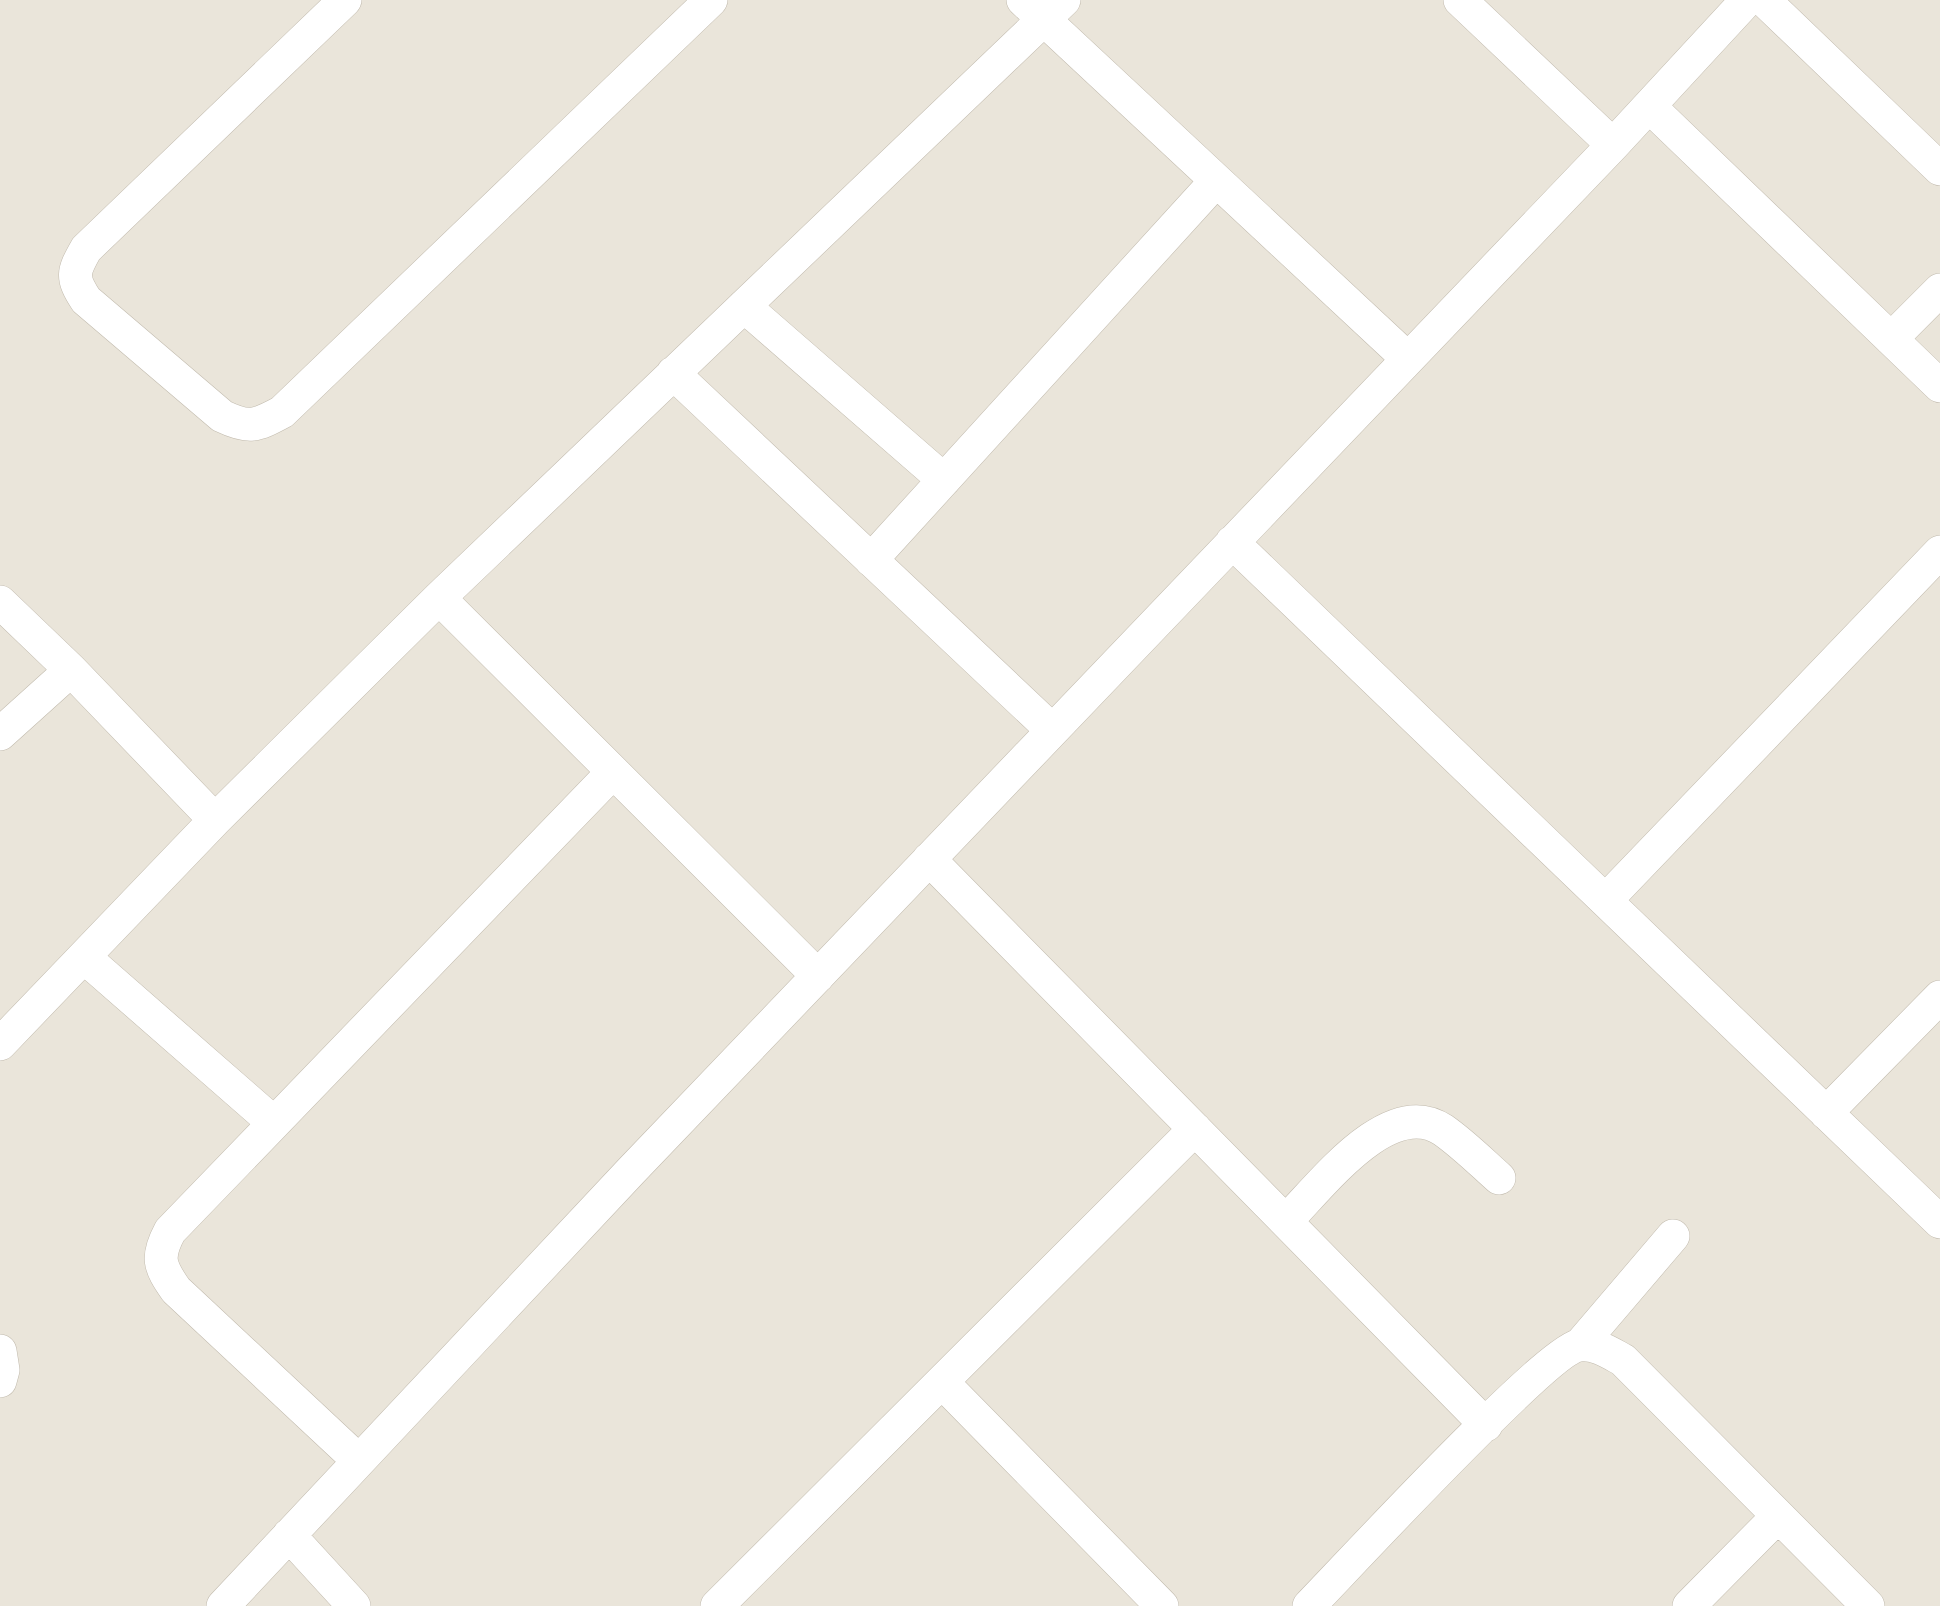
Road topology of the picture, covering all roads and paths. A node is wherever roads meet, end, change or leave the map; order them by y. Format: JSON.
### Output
{"nodes":[{"id":1,"x":345,"y":0,"type":"edge"},
{"id":2,"x":711,"y":0,"type":"edge"},
{"id":3,"x":1460,"y":0,"type":"edge"},
{"id":4,"x":1747,"y":0,"type":"edge"},
{"id":5,"x":1764,"y":0,"type":"edge"},
{"id":6,"x":1043,"y":7,"type":"edge"},
{"id":7,"x":1649,"y":106,"type":"junction"},
{"id":8,"x":1613,"y":144,"type":"junction"},
{"id":9,"x":1940,"y":169,"type":"edge"},
{"id":10,"x":1216,"y":181,"type":"junction"},
{"id":11,"x":1940,"y":290,"type":"edge"},
{"id":12,"x":744,"y":306,"type":"junction"},
{"id":13,"x":1891,"y":339,"type":"junction"},
{"id":14,"x":1408,"y":359,"type":"junction"},
{"id":15,"x":674,"y":373,"type":"junction"},
{"id":16,"x":1940,"y":386,"type":"edge"},
{"id":17,"x":944,"y":480,"type":"junction"},
{"id":18,"x":1232,"y":542,"type":"junction"},
{"id":19,"x":1940,"y":552,"type":"edge"},
{"id":20,"x":871,"y":560,"type":"junction"},
{"id":21,"x":439,"y":598,"type":"junction"},
{"id":22,"x":0,"y":602,"type":"edge"},
{"id":23,"x":71,"y":670,"type":"junction"},
{"id":24,"x":1052,"y":730,"type":"junction"},
{"id":25,"x":0,"y":734,"type":"edge"},
{"id":26,"x":613,"y":772,"type":"junction"},
{"id":27,"x":215,"y":820,"type":"junction"},
{"id":28,"x":929,"y":859,"type":"junction"},
{"id":29,"x":1606,"y":900,"type":"junction"},
{"id":30,"x":84,"y":957,"type":"junction"},
{"id":31,"x":818,"y":976,"type":"junction"},
{"id":32,"x":1940,"y":997,"type":"edge"},
{"id":33,"x":0,"y":1044,"type":"edge"},
{"id":34,"x":1826,"y":1113,"type":"junction"},
{"id":35,"x":274,"y":1123,"type":"junction"},
{"id":36,"x":1195,"y":1129,"type":"junction"},
{"id":37,"x":1499,"y":1178,"type":"dead end"},
{"id":38,"x":1286,"y":1221,"type":"junction"},
{"id":39,"x":1940,"y":1222,"type":"edge"},
{"id":40,"x":1673,"y":1236,"type":"dead end"},
{"id":41,"x":1580,"y":1345,"type":"junction"},
{"id":42,"x":0,"y":1351,"type":"edge"},
{"id":43,"x":0,"y":1381,"type":"edge"},
{"id":44,"x":942,"y":1382,"type":"junction"},
{"id":45,"x":1486,"y":1425,"type":"junction"},
{"id":46,"x":359,"y":1461,"type":"junction"},
{"id":47,"x":1777,"y":1517,"type":"junction"},
{"id":48,"x":289,"y":1535,"type":"junction"},
{"id":49,"x":731,"y":1602,"type":"edge"},
{"id":50,"x":223,"y":1606,"type":"edge"},
{"id":51,"x":354,"y":1606,"type":"edge"},
{"id":52,"x":1162,"y":1606,"type":"edge"},
{"id":53,"x":1309,"y":1606,"type":"edge"},
{"id":54,"x":1689,"y":1606,"type":"edge"},
{"id":55,"x":1868,"y":1606,"type":"edge"}],
"edges":[{"from":1,"to":2,"type":"street"},
{"from":3,"to":8,"type":"street"},
{"from":4,"to":7,"type":"street"},
{"from":5,"to":9,"type":"street"},
{"from":6,"to":10,"type":"street"},
{"from":6,"to":12,"type":"street"},
{"from":7,"to":8,"type":"street"},
{"from":7,"to":13,"type":"street"},
{"from":8,"to":14,"type":"street"},
{"from":10,"to":14,"type":"street"},
{"from":10,"to":17,"type":"street"},
{"from":11,"to":13,"type":"street"},
{"from":12,"to":15,"type":"street"},
{"from":12,"to":17,"type":"street"},
{"from":13,"to":16,"type":"street"},
{"from":14,"to":18,"type":"street"},
{"from":15,"to":20,"type":"street"},
{"from":15,"to":21,"type":"street"},
{"from":17,"to":20,"type":"street"},
{"from":18,"to":24,"type":"street"},
{"from":18,"to":29,"type":"street"},
{"from":19,"to":29,"type":"street"},
{"from":20,"to":24,"type":"street"},
{"from":21,"to":26,"type":"street"},
{"from":21,"to":27,"type":"street"},
{"from":22,"to":23,"type":"street"},
{"from":23,"to":25,"type":"street"},
{"from":23,"to":27,"type":"street"},
{"from":24,"to":28,"type":"street"},
{"from":26,"to":31,"type":"street"},
{"from":26,"to":35,"type":"street"},
{"from":27,"to":30,"type":"street"},
{"from":28,"to":31,"type":"street"},
{"from":28,"to":36,"type":"street"},
{"from":29,"to":34,"type":"street"},
{"from":30,"to":33,"type":"street"},
{"from":30,"to":35,"type":"street"},
{"from":31,"to":46,"type":"street"},
{"from":32,"to":34,"type":"street"},
{"from":34,"to":39,"type":"street"},
{"from":35,"to":46,"type":"street"},
{"from":36,"to":38,"type":"street"},
{"from":36,"to":44,"type":"street"},
{"from":37,"to":38,"type":"street"},
{"from":38,"to":45,"type":"street"},
{"from":40,"to":41,"type":"street"},
{"from":41,"to":45,"type":"street"},
{"from":41,"to":47,"type":"street"},
{"from":42,"to":43,"type":"street"},
{"from":44,"to":49,"type":"street"},
{"from":44,"to":52,"type":"street"},
{"from":45,"to":53,"type":"street"},
{"from":46,"to":48,"type":"street"},
{"from":47,"to":54,"type":"street"},
{"from":47,"to":55,"type":"street"},
{"from":48,"to":50,"type":"street"},
{"from":48,"to":51,"type":"street"}]}
